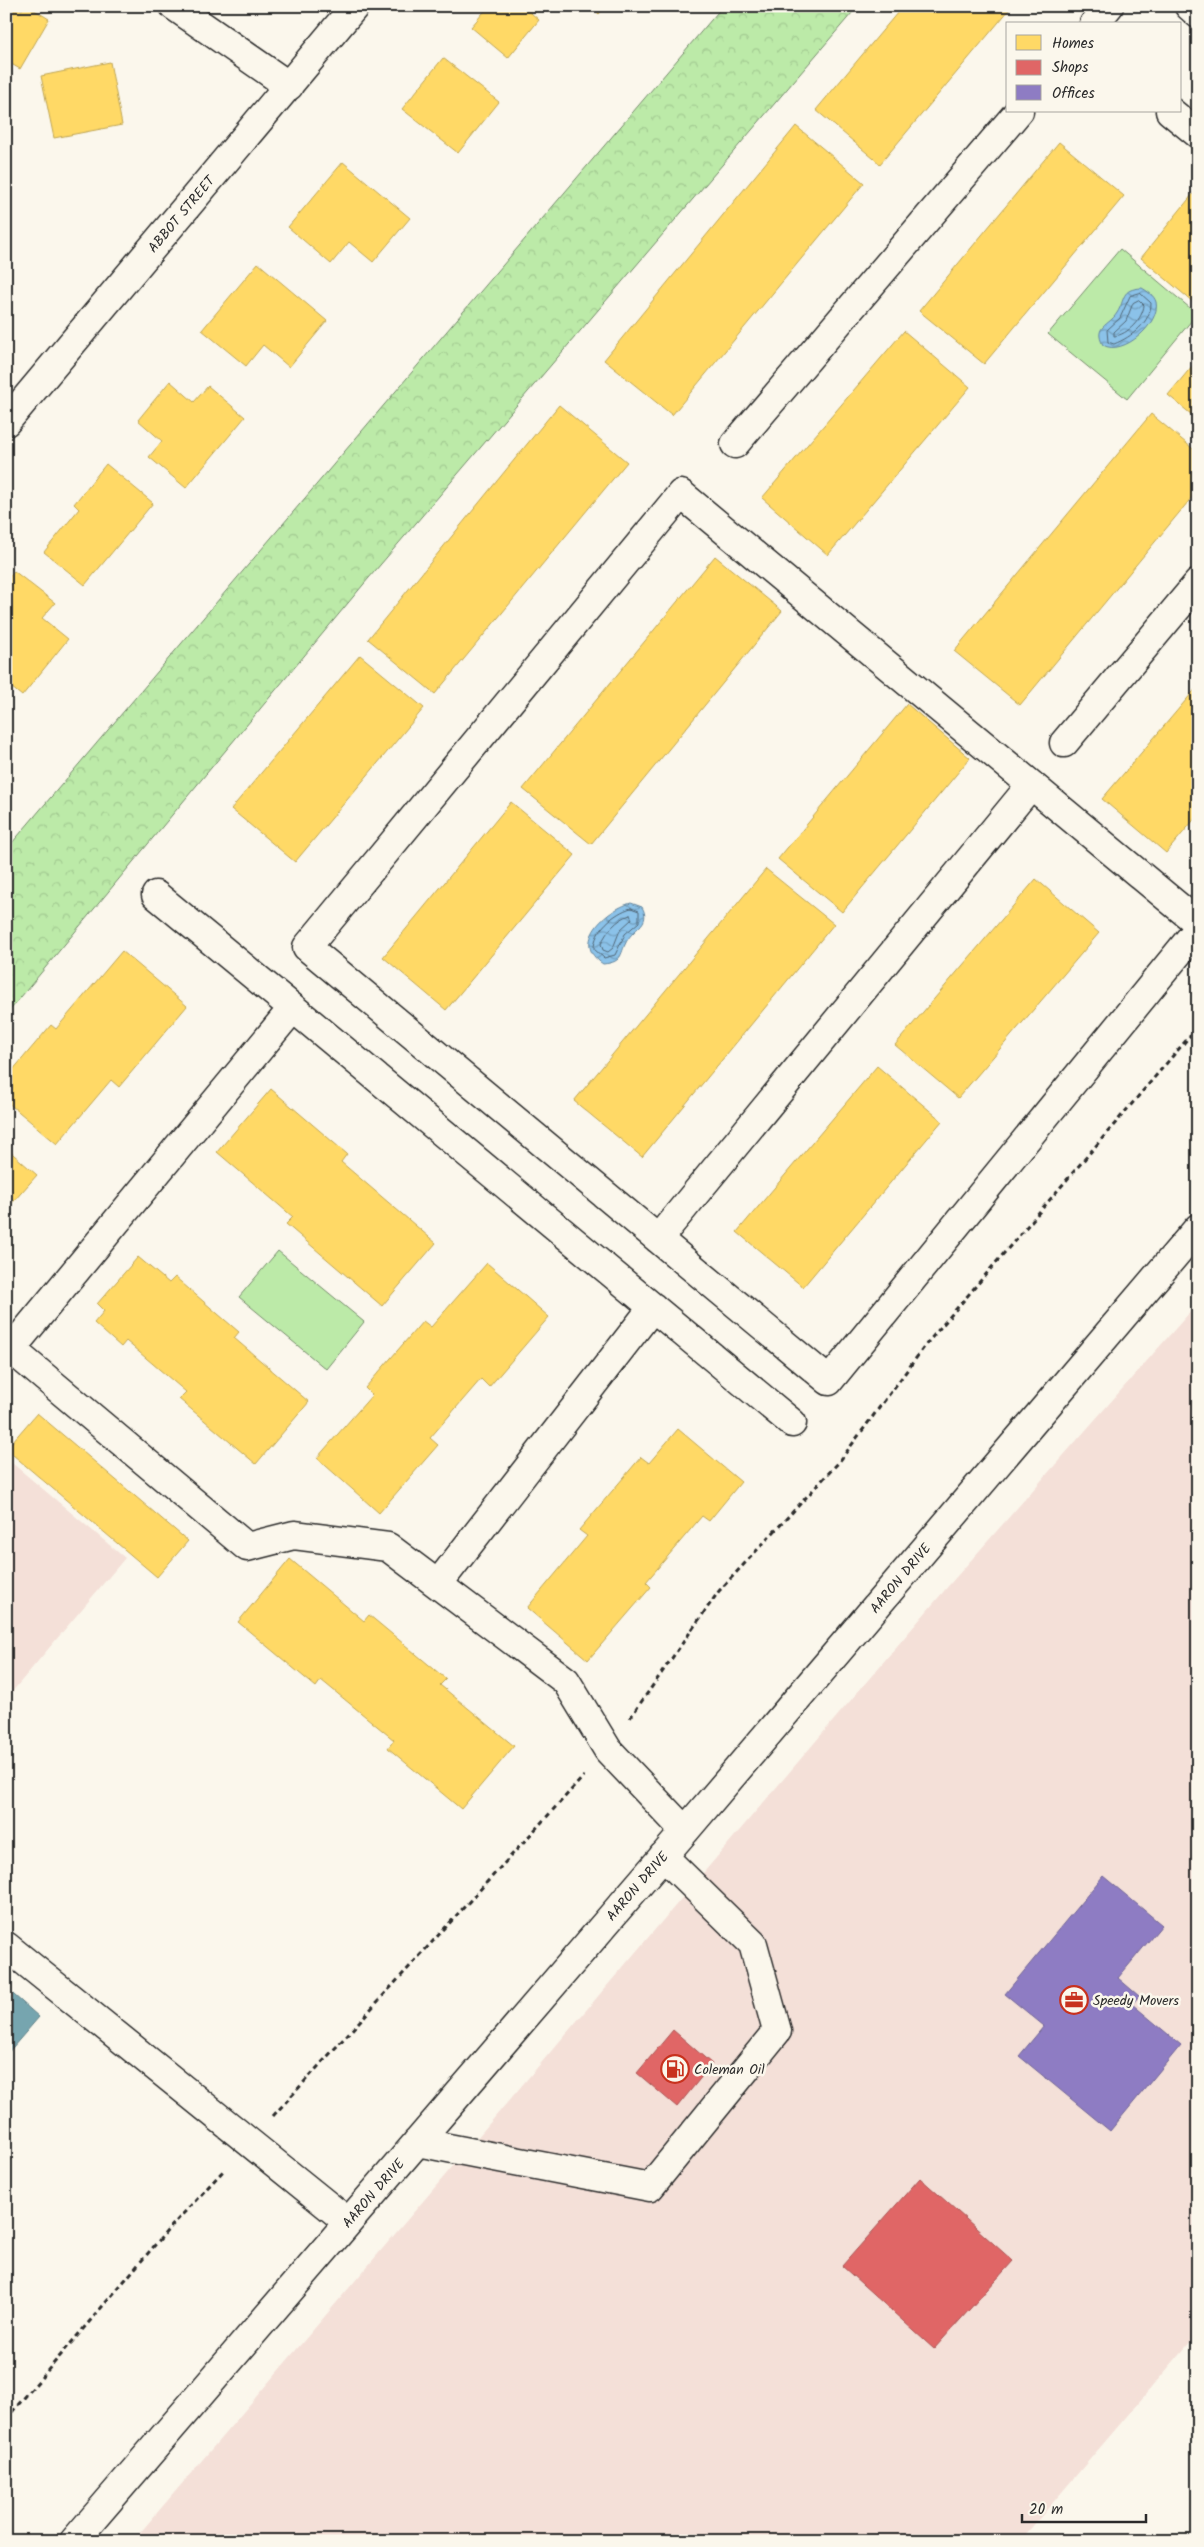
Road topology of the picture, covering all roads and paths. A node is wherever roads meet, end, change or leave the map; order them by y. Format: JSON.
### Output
{"nodes":[{"id":1,"x":174,"y":6,"type":"edge"},
{"id":2,"x":355,"y":6,"type":"edge"},
{"id":3,"x":1109,"y":6,"type":"edge"},
{"id":4,"x":1189,"y":6,"type":"edge"},
{"id":5,"x":1198,"y":14,"type":"edge"},
{"id":6,"x":1096,"y":22,"type":"edge"},
{"id":7,"x":289,"y":86,"type":"junction"},
{"id":8,"x":1018,"y":112,"type":"edge"},
{"id":9,"x":1171,"y":112,"type":"edge"},
{"id":10,"x":1198,"y":134,"type":"edge"},
{"id":11,"x":6,"y":422,"type":"edge"},
{"id":12,"x":735,"y":444,"type":"dead end"},
{"id":13,"x":1198,"y":583,"type":"edge"},
{"id":14,"x":1064,"y":743,"type":"dead end"},
{"id":15,"x":1031,"y":785,"type":"junction"},
{"id":16,"x":156,"y":895,"type":"dead end"},
{"id":17,"x":1198,"y":923,"type":"edge"},
{"id":18,"x":1198,"y":929,"type":"edge"},
{"id":19,"x":293,"y":1008,"type":"junction"},
{"id":20,"x":1198,"y":1228,"type":"edge"},
{"id":21,"x":658,"y":1239,"type":"junction"},
{"id":22,"x":653,"y":1307,"type":"junction"},
{"id":23,"x":792,"y":1423,"type":"dead end"},
{"id":24,"x":438,"y":1584,"type":"junction"},
{"id":25,"x":685,"y":1831,"type":"junction"},
{"id":26,"x":664,"y":1856,"type":"junction"},
{"id":27,"x":6,"y":1946,"type":"edge"},
{"id":28,"x":417,"y":2142,"type":"junction"},
{"id":29,"x":348,"y":2222,"type":"junction"},
{"id":30,"x":74,"y":2541,"type":"edge"}],
"edges":[{"from":1,"to":7,"type":"street"},
{"from":2,"to":7,"type":"street","name":"ABBOT STREET"},
{"from":3,"to":6,"type":"street"},
{"from":4,"to":5,"type":"street"},
{"from":7,"to":11,"type":"street","name":"ABBOT STREET"},
{"from":8,"to":12,"type":"street"},
{"from":9,"to":10,"type":"street"},
{"from":13,"to":14,"type":"street"},
{"from":15,"to":17,"type":"street"},
{"from":15,"to":21,"type":"street"},
{"from":15,"to":21,"type":"street"},
{"from":16,"to":19,"type":"street"},
{"from":18,"to":21,"type":"street"},
{"from":19,"to":22,"type":"street"},
{"from":19,"to":24,"type":"street"},
{"from":20,"to":25,"type":"street","name":"AARON DRIVE"},
{"from":22,"to":23,"type":"street"},
{"from":22,"to":24,"type":"street"},
{"from":24,"to":25,"type":"street"},
{"from":25,"to":26,"type":"street","name":"AARON DRIVE"},
{"from":26,"to":28,"type":"street","name":"AARON DRIVE"},
{"from":26,"to":28,"type":"street"},
{"from":27,"to":29,"type":"street"},
{"from":28,"to":29,"type":"street","name":"AARON DRIVE"},
{"from":29,"to":30,"type":"street","name":"AARON DRIVE"}]}
